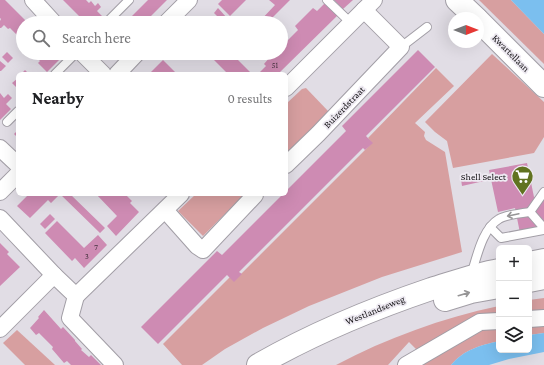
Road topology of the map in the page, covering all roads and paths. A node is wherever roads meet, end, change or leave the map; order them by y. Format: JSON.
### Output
{"nodes":[{"id":1,"x":33,"y":0,"type":"edge"},
{"id":2,"x":129,"y":0,"type":"edge"},
{"id":3,"x":188,"y":0,"type":"edge"},
{"id":4,"x":328,"y":0,"type":"edge"},
{"id":5,"x":457,"y":0,"type":"edge"},
{"id":6,"x":369,"y":5,"type":"edge"},
{"id":7,"x":470,"y":12,"type":"edge"},
{"id":8,"x":48,"y":16,"type":"edge"},
{"id":9,"x":113,"y":16,"type":"edge"},
{"id":10,"x":173,"y":16,"type":"edge"},
{"id":11,"x":351,"y":23,"type":"junction"},
{"id":12,"x":484,"y":26,"type":"edge"},
{"id":13,"x":427,"y":27,"type":"dead end"},
{"id":14,"x":401,"y":47,"type":"junction"},
{"id":15,"x":69,"y":60,"type":"edge"},
{"id":16,"x":89,"y":60,"type":"edge"},
{"id":17,"x":131,"y":60,"type":"edge"},
{"id":18,"x":57,"y":72,"type":"edge"},
{"id":19,"x":101,"y":72,"type":"edge"},
{"id":20,"x":119,"y":72,"type":"edge"},
{"id":21,"x":288,"y":86,"type":"edge"},
{"id":22,"x":544,"y":86,"type":"edge"},
{"id":23,"x":16,"y":113,"type":"edge"},
{"id":24,"x":7,"y":122,"type":"dead end"},
{"id":25,"x":0,"y":148,"type":"edge"},
{"id":26,"x":16,"y":163,"type":"edge"},
{"id":27,"x":288,"y":163,"type":"edge"},
{"id":28,"x":16,"y":176,"type":"edge"},
{"id":29,"x":0,"y":192,"type":"edge"},
{"id":30,"x":544,"y":192,"type":"edge"},
{"id":31,"x":179,"y":196,"type":"edge"},
{"id":32,"x":255,"y":196,"type":"edge"},
{"id":33,"x":165,"y":210,"type":"junction"},
{"id":34,"x":530,"y":212,"type":"junction"},
{"id":35,"x":0,"y":218,"type":"edge"},
{"id":36,"x":490,"y":228,"type":"junction"},
{"id":37,"x":544,"y":229,"type":"edge"},
{"id":38,"x":544,"y":260,"type":"edge"},
{"id":39,"x":532,"y":262,"type":"edge"},
{"id":40,"x":496,"y":271,"type":"edge"},
{"id":41,"x":54,"y":275,"type":"junction"},
{"id":42,"x":470,"y":277,"type":"junction"},
{"id":43,"x":544,"y":278,"type":"edge"},
{"id":44,"x":532,"y":280,"type":"edge"},
{"id":45,"x":496,"y":288,"type":"edge"},
{"id":46,"x":76,"y":296,"type":"junction"},
{"id":47,"x":544,"y":318,"type":"edge"},
{"id":48,"x":532,"y":319,"type":"edge"},
{"id":49,"x":496,"y":321,"type":"edge"},
{"id":50,"x":0,"y":329,"type":"edge"},
{"id":51,"x":271,"y":363,"type":"edge"},
{"id":52,"x":115,"y":365,"type":"edge"},
{"id":53,"x":406,"y":365,"type":"edge"}],
"edges":[{"from":1,"to":8,"type":"street"},
{"from":2,"to":9,"type":"lane"},
{"from":3,"to":10,"type":"street"},
{"from":4,"to":11,"type":"lane"},
{"from":5,"to":7,"type":"main road"},
{"from":6,"to":11,"type":"street"},
{"from":6,"to":14,"type":"street"},
{"from":11,"to":21,"type":"street"},
{"from":12,"to":22,"type":"main road","name":"Kwartellaan"},
{"from":13,"to":14,"type":"lane","name":"Buizerdstraat"},
{"from":14,"to":27,"type":"street","name":"Buizerdstraat"},
{"from":15,"to":18,"type":"lane"},
{"from":16,"to":19,"type":"street"},
{"from":17,"to":20,"type":"street"},
{"from":23,"to":24,"type":"lane"},
{"from":25,"to":26,"type":"street"},
{"from":28,"to":29,"type":"street"},
{"from":30,"to":34,"type":"lane"},
{"from":31,"to":33,"type":"street"},
{"from":32,"to":33,"type":"street"},
{"from":33,"to":46,"type":"street"},
{"from":34,"to":36,"type":"lane","one_way":true},
{"from":34,"to":37,"type":"lane"},
{"from":35,"to":41,"type":"street"},
{"from":36,"to":37,"type":"lane"},
{"from":36,"to":42,"type":"lane"},
{"from":38,"to":39,"type":"main road"},
{"from":40,"to":42,"type":"main road","name":"Westlandseweg"},
{"from":41,"to":46,"type":"street"},
{"from":41,"to":50,"type":"street"},
{"from":42,"to":51,"type":"main road","name":"Westlandseweg"},
{"from":43,"to":44,"type":"main road"},
{"from":51,"to":45,"type":"main road","name":"Westlandseweg","one_way":true},
{"from":46,"to":52,"type":"street"},
{"from":47,"to":48,"type":"street"},
{"from":49,"to":53,"type":"street"}]}
